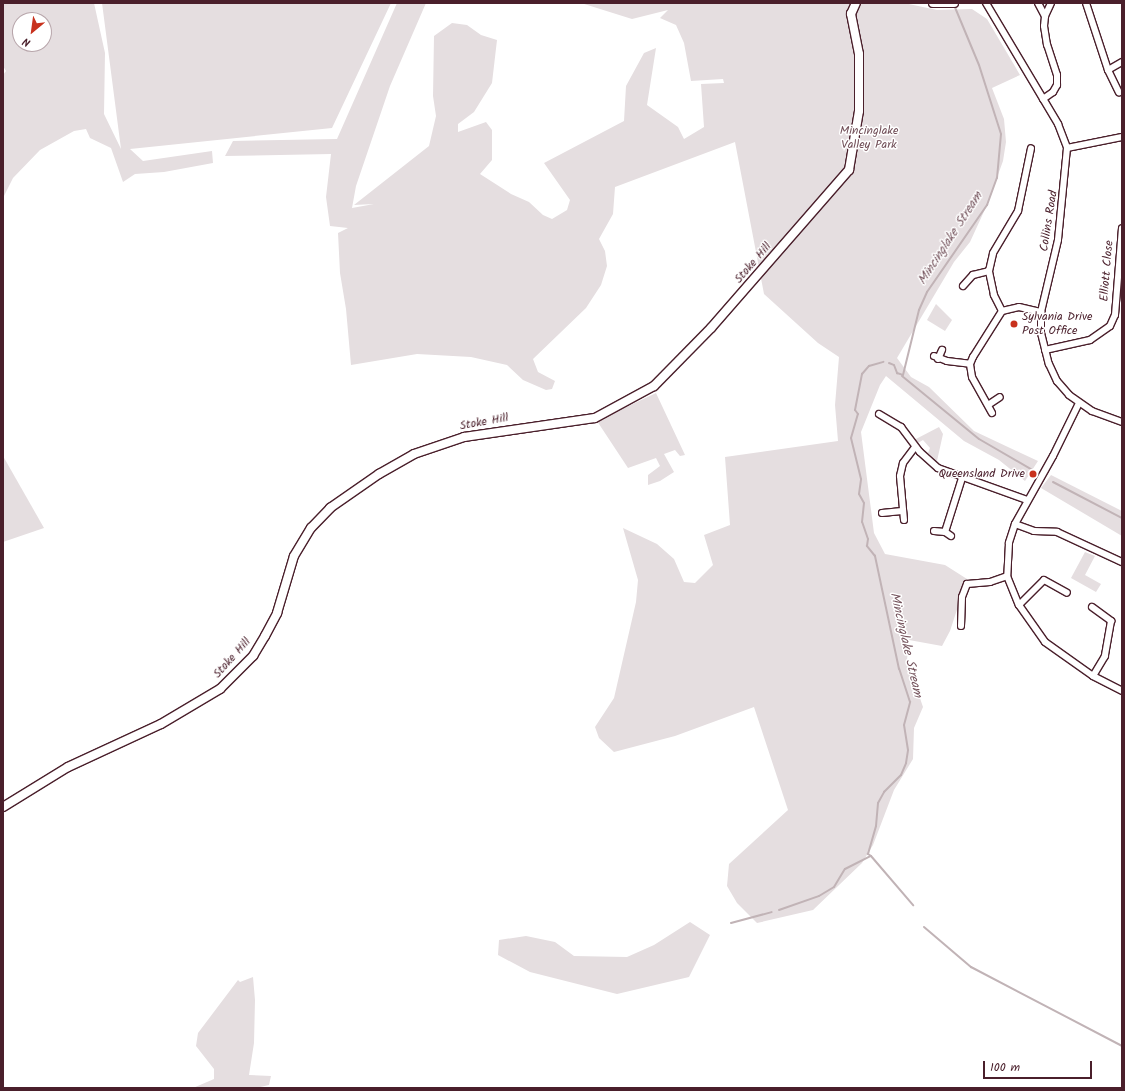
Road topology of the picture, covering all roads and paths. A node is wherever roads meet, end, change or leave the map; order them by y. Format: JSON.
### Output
{"nodes":[{"id":1,"x":856,"y":3,"type":"edge"},
{"id":2,"x":933,"y":3,"type":"edge"},
{"id":3,"x":952,"y":3,"type":"edge"},
{"id":4,"x":986,"y":3,"type":"edge"},
{"id":5,"x":1038,"y":3,"type":"edge"},
{"id":6,"x":1051,"y":3,"type":"edge"},
{"id":7,"x":1086,"y":3,"type":"edge"},
{"id":8,"x":1045,"y":16,"type":"junction"},
{"id":9,"x":1122,"y":62,"type":"edge"},
{"id":10,"x":1108,"y":70,"type":"junction"},
{"id":11,"x":1119,"y":93,"type":"dead end"},
{"id":12,"x":1044,"y":99,"type":"junction"},
{"id":13,"x":1122,"y":137,"type":"edge"},
{"id":14,"x":1032,"y":148,"type":"dead end"},
{"id":15,"x":1067,"y":148,"type":"junction"},
{"id":16,"x":1122,"y":228,"type":"edge"},
{"id":17,"x":989,"y":271,"type":"junction"},
{"id":18,"x":963,"y":286,"type":"dead end"},
{"id":19,"x":1002,"y":311,"type":"junction"},
{"id":20,"x":1041,"y":312,"type":"junction"},
{"id":21,"x":1115,"y":315,"type":"junction"},
{"id":22,"x":1122,"y":318,"type":"edge"},
{"id":23,"x":942,"y":350,"type":"dead end"},
{"id":24,"x":1045,"y":350,"type":"junction"},
{"id":25,"x":970,"y":364,"type":"junction"},
{"id":26,"x":1000,"y":397,"type":"dead end"},
{"id":27,"x":1079,"y":403,"type":"junction"},
{"id":28,"x":988,"y":405,"type":"junction"},
{"id":29,"x":992,"y":413,"type":"dead end"},
{"id":30,"x":879,"y":414,"type":"dead end"},
{"id":31,"x":1122,"y":422,"type":"edge"},
{"id":32,"x":916,"y":447,"type":"junction"},
{"id":33,"x":962,"y":478,"type":"junction"},
{"id":34,"x":1026,"y":500,"type":"junction"},
{"id":35,"x":902,"y":511,"type":"junction"},
{"id":36,"x":882,"y":513,"type":"dead end"},
{"id":37,"x":904,"y":520,"type":"dead end"},
{"id":38,"x":1015,"y":524,"type":"junction"},
{"id":39,"x":934,"y":531,"type":"dead end"},
{"id":40,"x":945,"y":532,"type":"junction"},
{"id":41,"x":951,"y":536,"type":"dead end"},
{"id":42,"x":1122,"y":562,"type":"edge"},
{"id":43,"x":1007,"y":576,"type":"junction"},
{"id":44,"x":1068,"y":593,"type":"dead end"},
{"id":45,"x":1019,"y":605,"type":"junction"},
{"id":46,"x":1092,"y":607,"type":"dead end"},
{"id":47,"x":961,"y":626,"type":"dead end"},
{"id":48,"x":1093,"y":676,"type":"junction"},
{"id":49,"x":1122,"y":691,"type":"edge"},
{"id":50,"x":3,"y":806,"type":"edge"}],
"edges":[{"from":1,"to":50,"type":"street","name":"Stoke Hill"},
{"from":2,"to":3,"type":"street"},
{"from":4,"to":12,"type":"street","name":"Collins Road"},
{"from":5,"to":8,"type":"street"},
{"from":6,"to":8,"type":"street"},
{"from":7,"to":10,"type":"street"},
{"from":8,"to":12,"type":"street"},
{"from":9,"to":10,"type":"street"},
{"from":10,"to":11,"type":"street"},
{"from":12,"to":15,"type":"street","name":"Collins Road"},
{"from":13,"to":15,"type":"street"},
{"from":14,"to":17,"type":"street"},
{"from":15,"to":20,"type":"street","name":"Collins Road"},
{"from":16,"to":21,"type":"street","name":"Elliott Close"},
{"from":17,"to":18,"type":"street"},
{"from":17,"to":19,"type":"street"},
{"from":19,"to":20,"type":"street"},
{"from":19,"to":25,"type":"street"},
{"from":20,"to":24,"type":"street","name":"Collins Road"},
{"from":21,"to":22,"type":"street","name":"Elliott Close"},
{"from":21,"to":24,"type":"street","name":"Elliott Close"},
{"from":23,"to":25,"type":"street"},
{"from":24,"to":27,"type":"street","name":"Collins Road"},
{"from":25,"to":28,"type":"street"},
{"from":26,"to":28,"type":"street"},
{"from":27,"to":31,"type":"street","name":"Collins Road"},
{"from":27,"to":34,"type":"street"},
{"from":28,"to":29,"type":"street"},
{"from":30,"to":32,"type":"street"},
{"from":32,"to":33,"type":"street"},
{"from":32,"to":35,"type":"street"},
{"from":33,"to":34,"type":"street"},
{"from":33,"to":40,"type":"street"},
{"from":34,"to":38,"type":"street"},
{"from":35,"to":36,"type":"street"},
{"from":35,"to":37,"type":"street"},
{"from":38,"to":42,"type":"street"},
{"from":38,"to":43,"type":"street"},
{"from":39,"to":40,"type":"street"},
{"from":40,"to":41,"type":"street"},
{"from":43,"to":45,"type":"street"},
{"from":43,"to":47,"type":"street"},
{"from":44,"to":45,"type":"street"},
{"from":45,"to":48,"type":"street"},
{"from":46,"to":48,"type":"street"},
{"from":48,"to":49,"type":"street"}]}
